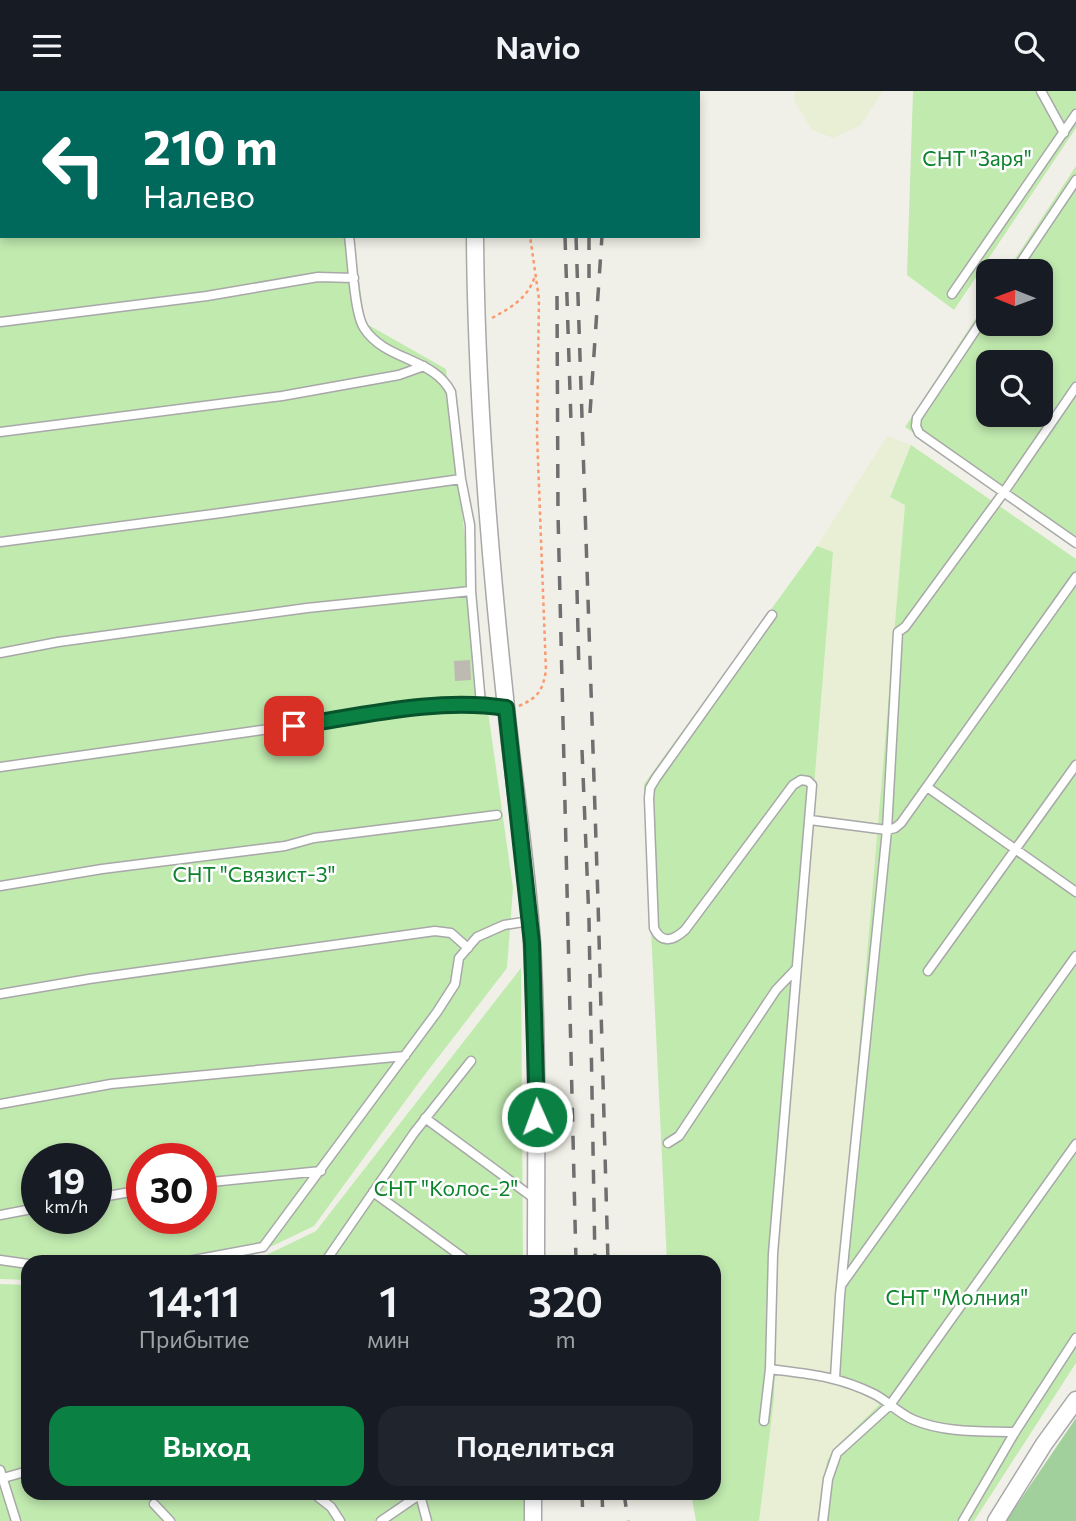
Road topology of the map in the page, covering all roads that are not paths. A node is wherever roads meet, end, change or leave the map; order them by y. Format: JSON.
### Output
{"nodes":[{"id":1,"x":1041,"y":91,"type":"edge"},
{"id":2,"x":1076,"y":114,"type":"edge"},
{"id":3,"x":1063,"y":133,"type":"junction"},
{"id":4,"x":1076,"y":180,"type":"edge"},
{"id":5,"x":349,"y":238,"type":"edge"},
{"id":6,"x":475,"y":238,"type":"edge"},
{"id":7,"x":1023,"y":259,"type":"edge"},
{"id":8,"x":354,"y":278,"type":"junction"},
{"id":9,"x":952,"y":293,"type":"dead end"},
{"id":10,"x":0,"y":322,"type":"edge"},
{"id":11,"x":976,"y":330,"type":"edge"},
{"id":12,"x":424,"y":366,"type":"junction"},
{"id":13,"x":1076,"y":387,"type":"edge"},
{"id":14,"x":0,"y":432,"type":"edge"},
{"id":15,"x":461,"y":479,"type":"junction"},
{"id":16,"x":1004,"y":492,"type":"junction"},
{"id":17,"x":0,"y":542,"type":"edge"},
{"id":18,"x":1076,"y":543,"type":"edge"},
{"id":19,"x":1076,"y":577,"type":"edge"},
{"id":20,"x":471,"y":591,"type":"junction"},
{"id":21,"x":772,"y":615,"type":"dead end"},
{"id":22,"x":0,"y":653,"type":"edge"},
{"id":23,"x":481,"y":704,"type":"junction"},
{"id":24,"x":506,"y":708,"type":"junction"},
{"id":25,"x":1076,"y":765,"type":"edge"},
{"id":26,"x":0,"y":767,"type":"edge"},
{"id":27,"x":927,"y":787,"type":"junction"},
{"id":28,"x":497,"y":815,"type":"dead end"},
{"id":29,"x":810,"y":820,"type":"junction"},
{"id":30,"x":887,"y":830,"type":"junction"},
{"id":31,"x":1016,"y":850,"type":"junction"},
{"id":32,"x":0,"y":886,"type":"edge"},
{"id":33,"x":1076,"y":893,"type":"edge"},
{"id":34,"x":530,"y":921,"type":"junction"},
{"id":35,"x":468,"y":948,"type":"junction"},
{"id":36,"x":1076,"y":956,"type":"edge"},
{"id":37,"x":796,"y":969,"type":"junction"},
{"id":38,"x":928,"y":971,"type":"dead end"},
{"id":39,"x":0,"y":994,"type":"edge"},
{"id":40,"x":405,"y":1056,"type":"junction"},
{"id":41,"x":471,"y":1061,"type":"dead end"},
{"id":42,"x":0,"y":1104,"type":"edge"},
{"id":43,"x":425,"y":1118,"type":"junction"},
{"id":44,"x":668,"y":1143,"type":"dead end"},
{"id":45,"x":1076,"y":1144,"type":"edge"},
{"id":46,"x":321,"y":1171,"type":"junction"},
{"id":47,"x":217,"y":1181,"type":"edge"},
{"id":48,"x":373,"y":1192,"type":"junction"},
{"id":49,"x":536,"y":1200,"type":"junction"},
{"id":50,"x":21,"y":1211,"type":"edge"},
{"id":51,"x":0,"y":1215,"type":"edge"},
{"id":52,"x":220,"y":1255,"type":"edge"},
{"id":53,"x":330,"y":1255,"type":"edge"},
{"id":54,"x":459,"y":1255,"type":"edge"},
{"id":55,"x":536,"y":1255,"type":"edge"},
{"id":56,"x":0,"y":1260,"type":"edge"},
{"id":57,"x":21,"y":1263,"type":"edge"},
{"id":58,"x":841,"y":1286,"type":"junction"},
{"id":59,"x":1076,"y":1338,"type":"edge"},
{"id":60,"x":770,"y":1370,"type":"junction"},
{"id":61,"x":835,"y":1378,"type":"junction"},
{"id":62,"x":1076,"y":1400,"type":"edge"},
{"id":63,"x":890,"y":1405,"type":"junction"},
{"id":64,"x":764,"y":1421,"type":"dead end"},
{"id":65,"x":1015,"y":1432,"type":"junction"},
{"id":66,"x":21,"y":1472,"type":"edge"},
{"id":67,"x":1,"y":1476,"type":"edge"},
{"id":68,"x":322,"y":1500,"type":"edge"},
{"id":69,"x":412,"y":1500,"type":"edge"},
{"id":70,"x":422,"y":1500,"type":"edge"},
{"id":71,"x":533,"y":1500,"type":"edge"},
{"id":72,"x":154,"y":1504,"type":"dead end"},
{"id":73,"x":16,"y":1521,"type":"edge"},
{"id":74,"x":170,"y":1521,"type":"edge"},
{"id":75,"x":340,"y":1521,"type":"edge"},
{"id":76,"x":381,"y":1521,"type":"edge"},
{"id":77,"x":427,"y":1521,"type":"edge"},
{"id":78,"x":533,"y":1521,"type":"edge"},
{"id":79,"x":823,"y":1521,"type":"edge"},
{"id":80,"x":963,"y":1521,"type":"edge"},
{"id":81,"x":996,"y":1521,"type":"edge"}],
"edges":[{"from":1,"to":3,"type":"lane"},
{"from":2,"to":3,"type":"lane"},
{"from":3,"to":9,"type":"lane"},
{"from":4,"to":7,"type":"lane"},
{"from":5,"to":8,"type":"lane"},
{"from":6,"to":24,"type":"street"},
{"from":8,"to":10,"type":"lane"},
{"from":8,"to":12,"type":"lane"},
{"from":11,"to":16,"type":"lane"},
{"from":12,"to":14,"type":"lane"},
{"from":12,"to":15,"type":"lane"},
{"from":13,"to":16,"type":"lane"},
{"from":15,"to":17,"type":"lane"},
{"from":15,"to":20,"type":"lane"},
{"from":16,"to":18,"type":"lane"},
{"from":16,"to":30,"type":"lane"},
{"from":19,"to":27,"type":"lane"},
{"from":20,"to":22,"type":"lane"},
{"from":20,"to":23,"type":"lane"},
{"from":21,"to":29,"type":"lane"},
{"from":23,"to":24,"type":"lane"},
{"from":23,"to":26,"type":"lane"},
{"from":24,"to":34,"type":"street"},
{"from":25,"to":31,"type":"lane"},
{"from":27,"to":30,"type":"lane"},
{"from":27,"to":31,"type":"lane"},
{"from":28,"to":32,"type":"lane"},
{"from":29,"to":30,"type":"lane"},
{"from":29,"to":37,"type":"lane"},
{"from":30,"to":58,"type":"lane"},
{"from":31,"to":33,"type":"lane"},
{"from":31,"to":38,"type":"lane"},
{"from":34,"to":35,"type":"lane"},
{"from":34,"to":49,"type":"street"},
{"from":35,"to":39,"type":"lane"},
{"from":35,"to":40,"type":"lane"},
{"from":36,"to":58,"type":"lane"},
{"from":37,"to":44,"type":"lane"},
{"from":37,"to":60,"type":"lane"},
{"from":40,"to":42,"type":"lane"},
{"from":40,"to":46,"type":"lane"},
{"from":41,"to":43,"type":"lane"},
{"from":43,"to":48,"type":"lane"},
{"from":43,"to":49,"type":"lane"},
{"from":45,"to":63,"type":"lane"},
{"from":46,"to":47,"type":"lane"},
{"from":46,"to":52,"type":"lane"},
{"from":48,"to":53,"type":"lane"},
{"from":48,"to":54,"type":"lane"},
{"from":49,"to":55,"type":"street"},
{"from":50,"to":51,"type":"lane"},
{"from":56,"to":57,"type":"lane"},
{"from":58,"to":61,"type":"lane"},
{"from":59,"to":65,"type":"lane"},
{"from":60,"to":61,"type":"lane"},
{"from":60,"to":64,"type":"lane"},
{"from":61,"to":63,"type":"lane"},
{"from":62,"to":81,"type":"street"},
{"from":63,"to":65,"type":"lane"},
{"from":63,"to":79,"type":"lane"},
{"from":65,"to":80,"type":"lane"},
{"from":66,"to":67,"type":"lane"},
{"from":67,"to":73,"type":"lane"},
{"from":68,"to":75,"type":"lane"},
{"from":69,"to":76,"type":"lane"},
{"from":70,"to":77,"type":"lane"},
{"from":71,"to":78,"type":"street"},
{"from":72,"to":74,"type":"lane"}]}
